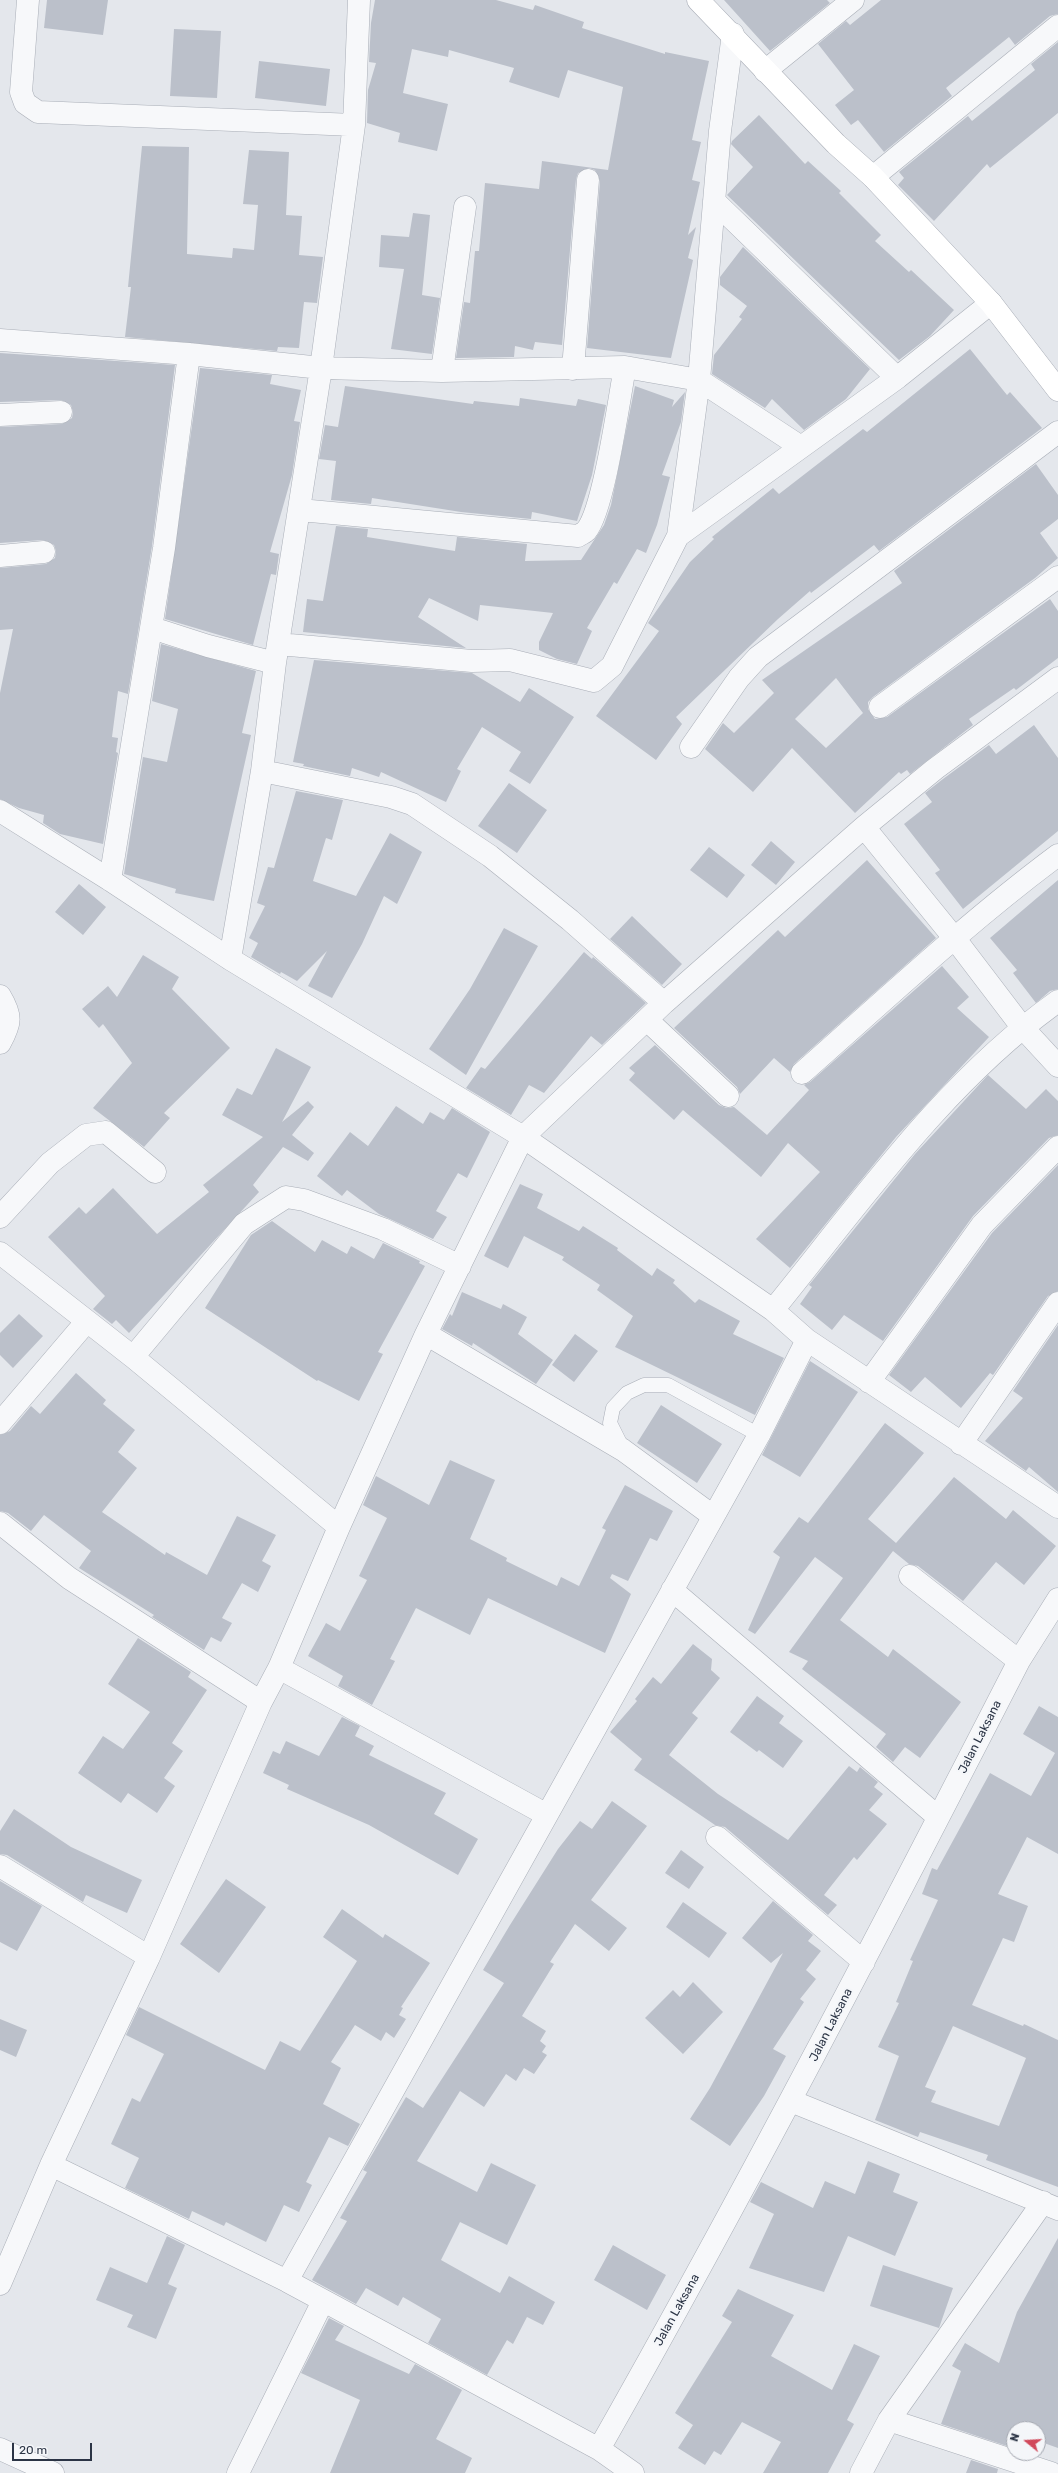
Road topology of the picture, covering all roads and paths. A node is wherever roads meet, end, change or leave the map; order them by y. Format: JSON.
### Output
{"nodes":[{"id":1,"x":28,"y":0,"type":"edge"},
{"id":2,"x":359,"y":0,"type":"edge"},
{"id":3,"x":698,"y":0,"type":"edge"},
{"id":4,"x":854,"y":0,"type":"edge"},
{"id":5,"x":1058,"y":26,"type":"edge"},
{"id":6,"x":733,"y":34,"type":"junction"},
{"id":7,"x":765,"y":71,"type":"junction"},
{"id":8,"x":354,"y":125,"type":"junction"},
{"id":9,"x":872,"y":177,"type":"junction"},
{"id":10,"x":588,"y":180,"type":"dead end"},
{"id":11,"x":714,"y":201,"type":"junction"},
{"id":12,"x":465,"y":208,"type":"dead end"},
{"id":13,"x":991,"y":303,"type":"junction"},
{"id":14,"x":0,"y":340,"type":"edge"},
{"id":15,"x":189,"y":354,"type":"junction"},
{"id":16,"x":625,"y":367,"type":"junction"},
{"id":17,"x":321,"y":368,"type":"junction"},
{"id":18,"x":573,"y":369,"type":"junction"},
{"id":19,"x":442,"y":371,"type":"junction"},
{"id":20,"x":897,"y":378,"type":"junction"},
{"id":21,"x":699,"y":380,"type":"junction"},
{"id":22,"x":1058,"y":390,"type":"edge"},
{"id":23,"x":61,"y":412,"type":"dead end"},
{"id":24,"x":0,"y":415,"type":"edge"},
{"id":25,"x":1058,"y":432,"type":"edge"},
{"id":26,"x":801,"y":447,"type":"junction"},
{"id":27,"x":300,"y":510,"type":"junction"},
{"id":28,"x":678,"y":536,"type":"junction"},
{"id":29,"x":44,"y":552,"type":"dead end"},
{"id":30,"x":0,"y":556,"type":"edge"},
{"id":31,"x":1058,"y":577,"type":"edge"},
{"id":32,"x":152,"y":628,"type":"junction"},
{"id":33,"x":277,"y":653,"type":"junction"},
{"id":34,"x":1058,"y":678,"type":"edge"},
{"id":35,"x":880,"y":707,"type":"dead end"},
{"id":36,"x":691,"y":746,"type":"dead end"},
{"id":37,"x":262,"y":771,"type":"junction"},
{"id":38,"x":0,"y":811,"type":"edge"},
{"id":39,"x":864,"y":827,"type":"junction"},
{"id":40,"x":1058,"y":855,"type":"edge"},
{"id":41,"x":110,"y":880,"type":"junction"},
{"id":42,"x":955,"y":939,"type":"junction"},
{"id":43,"x":230,"y":959,"type":"junction"},
{"id":44,"x":0,"y":996,"type":"edge"},
{"id":45,"x":1058,"y":1001,"type":"edge"},
{"id":46,"x":664,"y":1004,"type":"junction"},
{"id":47,"x":647,"y":1020,"type":"junction"},
{"id":48,"x":1022,"y":1027,"type":"junction"},
{"id":49,"x":0,"y":1043,"type":"edge"},
{"id":50,"x":1058,"y":1066,"type":"edge"},
{"id":51,"x":802,"y":1073,"type":"dead end"},
{"id":52,"x":728,"y":1096,"type":"dead end"},
{"id":53,"x":523,"y":1137,"type":"junction"},
{"id":54,"x":1058,"y":1147,"type":"edge"},
{"id":55,"x":155,"y":1172,"type":"dead end"},
{"id":56,"x":0,"y":1217,"type":"edge"},
{"id":57,"x":0,"y":1253,"type":"edge"},
{"id":58,"x":460,"y":1266,"type":"junction"},
{"id":59,"x":1058,"y":1303,"type":"edge"},
{"id":60,"x":773,"y":1310,"type":"junction"},
{"id":61,"x":87,"y":1321,"type":"junction"},
{"id":62,"x":426,"y":1334,"type":"junction"},
{"id":63,"x":807,"y":1340,"type":"junction"},
{"id":64,"x":133,"y":1357,"type":"junction"},
{"id":65,"x":870,"y":1382,"type":"junction"},
{"id":66,"x":0,"y":1423,"type":"edge"},
{"id":67,"x":759,"y":1435,"type":"junction"},
{"id":68,"x":961,"y":1444,"type":"junction"},
{"id":69,"x":623,"y":1450,"type":"junction"},
{"id":70,"x":1058,"y":1507,"type":"edge"},
{"id":71,"x":713,"y":1516,"type":"junction"},
{"id":72,"x":0,"y":1523,"type":"edge"},
{"id":73,"x":339,"y":1527,"type":"junction"},
{"id":74,"x":910,"y":1576,"type":"dead end"},
{"id":75,"x":672,"y":1590,"type":"junction"},
{"id":76,"x":1058,"y":1599,"type":"edge"},
{"id":77,"x":1019,"y":1661,"type":"junction"},
{"id":78,"x":279,"y":1668,"type":"junction"},
{"id":79,"x":261,"y":1702,"type":"junction"},
{"id":80,"x":547,"y":1815,"type":"junction"},
{"id":81,"x":938,"y":1817,"type":"junction"},
{"id":82,"x":717,"y":1837,"type":"dead end"},
{"id":83,"x":0,"y":1866,"type":"edge"},
{"id":84,"x":150,"y":1957,"type":"junction"},
{"id":85,"x":864,"y":1962,"type":"junction"},
{"id":86,"x":792,"y":2101,"type":"junction"},
{"id":87,"x":51,"y":2165,"type":"junction"},
{"id":88,"x":1050,"y":2206,"type":"edge"},
{"id":89,"x":287,"y":2281,"type":"junction"},
{"id":90,"x":0,"y":2284,"type":"edge"},
{"id":91,"x":323,"y":2301,"type":"junction"},
{"id":92,"x":889,"y":2420,"type":"junction"},
{"id":93,"x":0,"y":2449,"type":"edge"},
{"id":94,"x":599,"y":2449,"type":"junction"},
{"id":95,"x":53,"y":2473,"type":"edge"},
{"id":96,"x":238,"y":2473,"type":"edge"},
{"id":97,"x":633,"y":2473,"type":"edge"},
{"id":98,"x":861,"y":2473,"type":"edge"},
{"id":99,"x":1051,"y":2473,"type":"edge"}],
"edges":[{"from":1,"to":8,"type":"street"},
{"from":2,"to":8,"type":"street"},
{"from":3,"to":6,"type":"street"},
{"from":4,"to":7,"type":"street"},
{"from":5,"to":9,"type":"street"},
{"from":6,"to":7,"type":"street"},
{"from":6,"to":11,"type":"street"},
{"from":7,"to":9,"type":"street"},
{"from":8,"to":17,"type":"street"},
{"from":9,"to":13,"type":"street"},
{"from":10,"to":18,"type":"street"},
{"from":11,"to":20,"type":"street"},
{"from":11,"to":21,"type":"street"},
{"from":12,"to":19,"type":"street"},
{"from":13,"to":20,"type":"street"},
{"from":13,"to":22,"type":"street"},
{"from":14,"to":15,"type":"street"},
{"from":15,"to":17,"type":"street"},
{"from":15,"to":32,"type":"street"},
{"from":16,"to":18,"type":"street"},
{"from":16,"to":21,"type":"street"},
{"from":16,"to":27,"type":"street"},
{"from":17,"to":19,"type":"street"},
{"from":17,"to":27,"type":"street"},
{"from":18,"to":19,"type":"street"},
{"from":20,"to":26,"type":"street"},
{"from":21,"to":26,"type":"street"},
{"from":21,"to":28,"type":"street"},
{"from":23,"to":24,"type":"street"},
{"from":25,"to":36,"type":"street"},
{"from":26,"to":28,"type":"street"},
{"from":27,"to":33,"type":"street"},
{"from":28,"to":33,"type":"street"},
{"from":29,"to":30,"type":"street"},
{"from":31,"to":35,"type":"street"},
{"from":32,"to":33,"type":"street"},
{"from":32,"to":41,"type":"street"},
{"from":33,"to":37,"type":"street"},
{"from":34,"to":39,"type":"street"},
{"from":37,"to":43,"type":"street"},
{"from":37,"to":46,"type":"street"},
{"from":38,"to":41,"type":"street"},
{"from":39,"to":42,"type":"street"},
{"from":39,"to":46,"type":"street"},
{"from":40,"to":42,"type":"street"},
{"from":41,"to":43,"type":"street"},
{"from":42,"to":48,"type":"street"},
{"from":42,"to":51,"type":"street"},
{"from":43,"to":53,"type":"street"},
{"from":44,"to":49,"type":"street"},
{"from":45,"to":48,"type":"street"},
{"from":46,"to":47,"type":"street"},
{"from":47,"to":52,"type":"street"},
{"from":47,"to":53,"type":"street"},
{"from":48,"to":50,"type":"street"},
{"from":48,"to":60,"type":"street"},
{"from":53,"to":58,"type":"street"},
{"from":53,"to":60,"type":"street"},
{"from":54,"to":65,"type":"street"},
{"from":55,"to":56,"type":"street"},
{"from":57,"to":61,"type":"street"},
{"from":58,"to":62,"type":"street"},
{"from":58,"to":64,"type":"street"},
{"from":59,"to":68,"type":"street"},
{"from":60,"to":63,"type":"street"},
{"from":61,"to":64,"type":"street"},
{"from":61,"to":66,"type":"street"},
{"from":62,"to":69,"type":"street"},
{"from":62,"to":73,"type":"street"},
{"from":63,"to":65,"type":"street"},
{"from":63,"to":67,"type":"street"},
{"from":64,"to":73,"type":"street"},
{"from":65,"to":68,"type":"street"},
{"from":67,"to":69,"type":"lane"},
{"from":67,"to":71,"type":"street"},
{"from":68,"to":70,"type":"street"},
{"from":69,"to":71,"type":"street"},
{"from":71,"to":75,"type":"street"},
{"from":72,"to":79,"type":"street"},
{"from":73,"to":78,"type":"street"},
{"from":74,"to":77,"type":"street"},
{"from":75,"to":80,"type":"street"},
{"from":75,"to":81,"type":"street"},
{"from":76,"to":77,"type":"street","name":"Jalan Laksana"},
{"from":77,"to":81,"type":"street","name":"Jalan Laksana"},
{"from":78,"to":79,"type":"street"},
{"from":78,"to":80,"type":"street"},
{"from":79,"to":84,"type":"street"},
{"from":80,"to":89,"type":"street"},
{"from":81,"to":85,"type":"street","name":"Jalan Laksana"},
{"from":82,"to":85,"type":"street"},
{"from":83,"to":84,"type":"street"},
{"from":84,"to":87,"type":"street"},
{"from":85,"to":86,"type":"street","name":"Jalan Laksana"},
{"from":86,"to":88,"type":"street"},
{"from":86,"to":94,"type":"street","name":"Jalan Laksana"},
{"from":87,"to":89,"type":"street"},
{"from":87,"to":90,"type":"street"},
{"from":88,"to":92,"type":"street"},
{"from":89,"to":91,"type":"street"},
{"from":91,"to":94,"type":"street"},
{"from":91,"to":96,"type":"street"},
{"from":92,"to":98,"type":"street"},
{"from":92,"to":99,"type":"street"},
{"from":93,"to":95,"type":"street"},
{"from":94,"to":97,"type":"street"}]}
